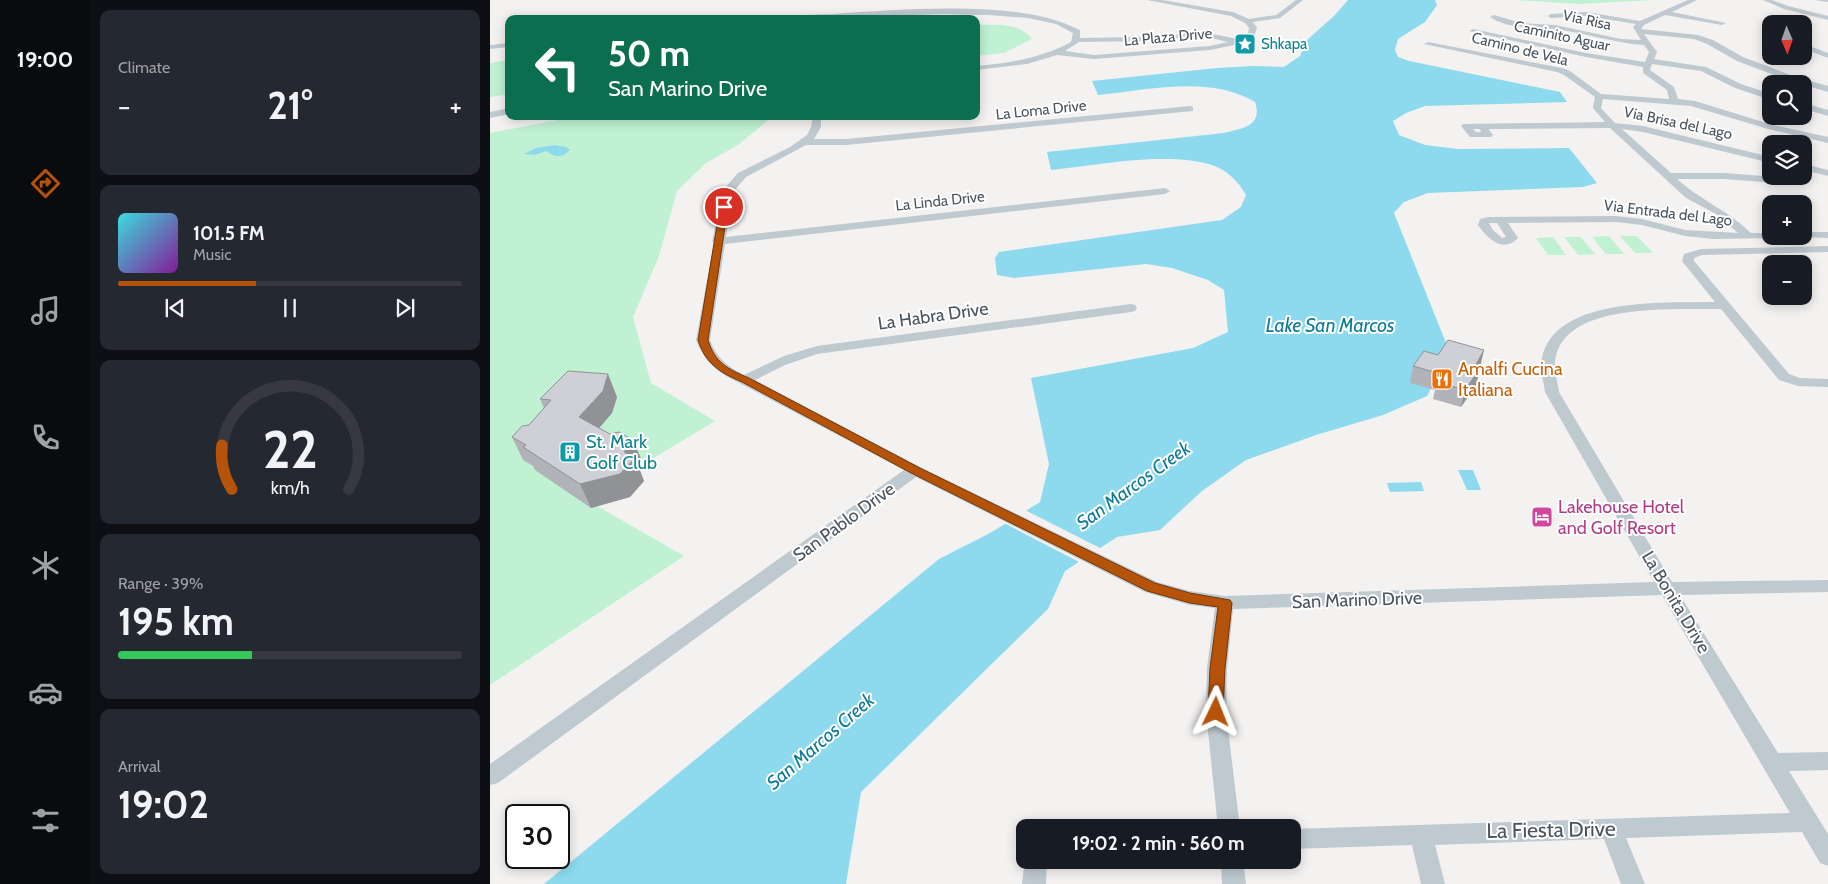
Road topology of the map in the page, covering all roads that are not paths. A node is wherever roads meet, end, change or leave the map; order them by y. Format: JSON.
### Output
{"nodes":[{"id":1,"x":1150,"y":0,"type":"edge"},
{"id":2,"x":1300,"y":0,"type":"edge"},
{"id":3,"x":1694,"y":0,"type":"edge"},
{"id":4,"x":1766,"y":0,"type":"edge"},
{"id":5,"x":1818,"y":0,"type":"edge"},
{"id":6,"x":1828,"y":0,"type":"edge"},
{"id":7,"x":1666,"y":13,"type":"junction"},
{"id":8,"x":842,"y":15,"type":"edge"},
{"id":9,"x":1551,"y":16,"type":"dead end"},
{"id":10,"x":1494,"y":17,"type":"dead end"},
{"id":11,"x":1828,"y":18,"type":"edge"},
{"id":12,"x":1248,"y":21,"type":"junction"},
{"id":13,"x":1641,"y":22,"type":"junction"},
{"id":14,"x":1722,"y":23,"type":"dead end"},
{"id":15,"x":1474,"y":31,"type":"dead end"},
{"id":16,"x":1638,"y":31,"type":"junction"},
{"id":17,"x":1076,"y":40,"type":"junction"},
{"id":18,"x":1239,"y":41,"type":"junction"},
{"id":19,"x":1647,"y":43,"type":"junction"},
{"id":20,"x":1428,"y":44,"type":"dead end"},
{"id":21,"x":505,"y":45,"type":"edge"},
{"id":22,"x":490,"y":47,"type":"edge"},
{"id":23,"x":1812,"y":49,"type":"edge"},
{"id":24,"x":1059,"y":53,"type":"junction"},
{"id":25,"x":1828,"y":56,"type":"edge"},
{"id":26,"x":1648,"y":63,"type":"junction"},
{"id":27,"x":980,"y":68,"type":"edge"},
{"id":28,"x":1828,"y":89,"type":"edge"},
{"id":29,"x":1762,"y":94,"type":"edge"},
{"id":30,"x":1599,"y":96,"type":"junction"},
{"id":31,"x":1674,"y":101,"type":"junction"},
{"id":32,"x":1812,"y":108,"type":"edge"},
{"id":33,"x":1190,"y":109,"type":"dead end"},
{"id":34,"x":505,"y":112,"type":"edge"},
{"id":35,"x":1828,"y":113,"type":"edge"},
{"id":36,"x":490,"y":115,"type":"edge"},
{"id":37,"x":817,"y":120,"type":"edge"},
{"id":38,"x":1612,"y":125,"type":"junction"},
{"id":39,"x":1487,"y":127,"type":"dead end"},
{"id":40,"x":1828,"y":140,"type":"edge"},
{"id":41,"x":804,"y":142,"type":"junction"},
{"id":42,"x":1762,"y":158,"type":"edge"},
{"id":43,"x":1812,"y":169,"type":"edge"},
{"id":44,"x":1828,"y":173,"type":"edge"},
{"id":45,"x":1667,"y":176,"type":"junction"},
{"id":46,"x":1762,"y":179,"type":"edge"},
{"id":47,"x":1165,"y":191,"type":"dead end"},
{"id":48,"x":1501,"y":220,"type":"dead end"},
{"id":49,"x":1812,"y":235,"type":"edge"},
{"id":50,"x":1828,"y":235,"type":"edge"},
{"id":51,"x":1748,"y":236,"type":"junction"},
{"id":52,"x":1762,"y":236,"type":"edge"},
{"id":53,"x":718,"y":241,"type":"junction"},
{"id":54,"x":1828,"y":250,"type":"edge"},
{"id":55,"x":1725,"y":305,"type":"junction"},
{"id":56,"x":1131,"y":308,"type":"dead end"},
{"id":57,"x":746,"y":380,"type":"junction"},
{"id":58,"x":1828,"y":383,"type":"edge"},
{"id":59,"x":916,"y":470,"type":"junction"},
{"id":60,"x":1828,"y":586,"type":"edge"},
{"id":61,"x":1667,"y":589,"type":"junction"},
{"id":62,"x":1225,"y":603,"type":"junction"},
{"id":63,"x":1828,"y":760,"type":"edge"},
{"id":64,"x":1773,"y":762,"type":"junction"},
{"id":65,"x":490,"y":776,"type":"edge"},
{"id":66,"x":1228,"y":819,"type":"edge"},
{"id":67,"x":1809,"y":822,"type":"junction"},
{"id":68,"x":1611,"y":829,"type":"junction"},
{"id":69,"x":1421,"y":834,"type":"junction"},
{"id":70,"x":1301,"y":839,"type":"edge"},
{"id":71,"x":1828,"y":855,"type":"edge"},
{"id":72,"x":1035,"y":869,"type":"edge"},
{"id":73,"x":1233,"y":869,"type":"edge"},
{"id":74,"x":1034,"y":884,"type":"edge"},
{"id":75,"x":1234,"y":884,"type":"edge"},
{"id":76,"x":1433,"y":884,"type":"edge"},
{"id":77,"x":1633,"y":884,"type":"edge"}],
"edges":[{"from":1,"to":12,"type":"street","name":"La Plaza Drive"},
{"from":2,"to":12,"type":"street"},
{"from":3,"to":7,"type":"street"},
{"from":4,"to":11,"type":"street"},
{"from":5,"to":6,"type":"street"},
{"from":7,"to":13,"type":"street"},
{"from":7,"to":14,"type":"street"},
{"from":8,"to":17,"type":"street"},
{"from":9,"to":13,"type":"street"},
{"from":10,"to":19,"type":"street","name":"Via Risa"},
{"from":12,"to":18,"type":"street"},
{"from":13,"to":16,"type":"street"},
{"from":15,"to":26,"type":"street","name":"Caminito Aguar"},
{"from":16,"to":19,"type":"street"},
{"from":16,"to":28,"type":"street"},
{"from":17,"to":18,"type":"street"},
{"from":17,"to":24,"type":"street"},
{"from":18,"to":24,"type":"street","name":"La Plaza Drive"},
{"from":19,"to":26,"type":"street"},
{"from":20,"to":30,"type":"street","name":"Camino de Vela"},
{"from":21,"to":22,"type":"street"},
{"from":23,"to":25,"type":"street"},
{"from":24,"to":27,"type":"street"},
{"from":26,"to":29,"type":"street","name":"Caminito Aguar"},
{"from":26,"to":31,"type":"street"},
{"from":30,"to":31,"type":"street"},
{"from":30,"to":38,"type":"street"},
{"from":31,"to":40,"type":"street"},
{"from":32,"to":35,"type":"street"},
{"from":33,"to":41,"type":"street","name":"La Loma Drive"},
{"from":34,"to":36,"type":"street"},
{"from":37,"to":41,"type":"street"},
{"from":38,"to":39,"type":"street","name":"Via Brisa del Lago"},
{"from":38,"to":42,"type":"street","name":"Via Brisa del Lago"},
{"from":38,"to":45,"type":"street"},
{"from":41,"to":53,"type":"street","name":"San Pablo Drive"},
{"from":43,"to":44,"type":"street"},
{"from":45,"to":46,"type":"street"},
{"from":45,"to":51,"type":"street"},
{"from":47,"to":53,"type":"street","name":"La Linda Drive"},
{"from":48,"to":51,"type":"street","name":"Via Entrada del Lago"},
{"from":49,"to":50,"type":"street"},
{"from":51,"to":52,"type":"street","name":"Via Entrada del Lago"},
{"from":53,"to":57,"type":"street","name":"San Pablo Drive"},
{"from":54,"to":55,"type":"street"},
{"from":55,"to":58,"type":"street"},
{"from":55,"to":61,"type":"street","name":"La Bonita Drive"},
{"from":56,"to":57,"type":"street","name":"La Habra Drive"},
{"from":57,"to":59,"type":"street","name":"San Pablo Drive"},
{"from":59,"to":62,"type":"street","name":"San Marino Drive"},
{"from":59,"to":65,"type":"street","name":"San Pablo Drive"},
{"from":60,"to":61,"type":"street","name":"San Marino Drive"},
{"from":61,"to":62,"type":"street","name":"San Marino Drive"},
{"from":61,"to":64,"type":"street","name":"La Bonita Drive"},
{"from":62,"to":66,"type":"street"},
{"from":63,"to":64,"type":"street"},
{"from":64,"to":67,"type":"street","name":"La Bonita Drive"},
{"from":67,"to":68,"type":"street","name":"La Fiesta Drive"},
{"from":67,"to":71,"type":"street","name":"La Bonita Drive"},
{"from":68,"to":69,"type":"street","name":"La Fiesta Drive"},
{"from":68,"to":77,"type":"street"},
{"from":69,"to":70,"type":"street","name":"La Fiesta Drive"},
{"from":69,"to":76,"type":"street"},
{"from":72,"to":74,"type":"street"},
{"from":73,"to":75,"type":"street"}]}
